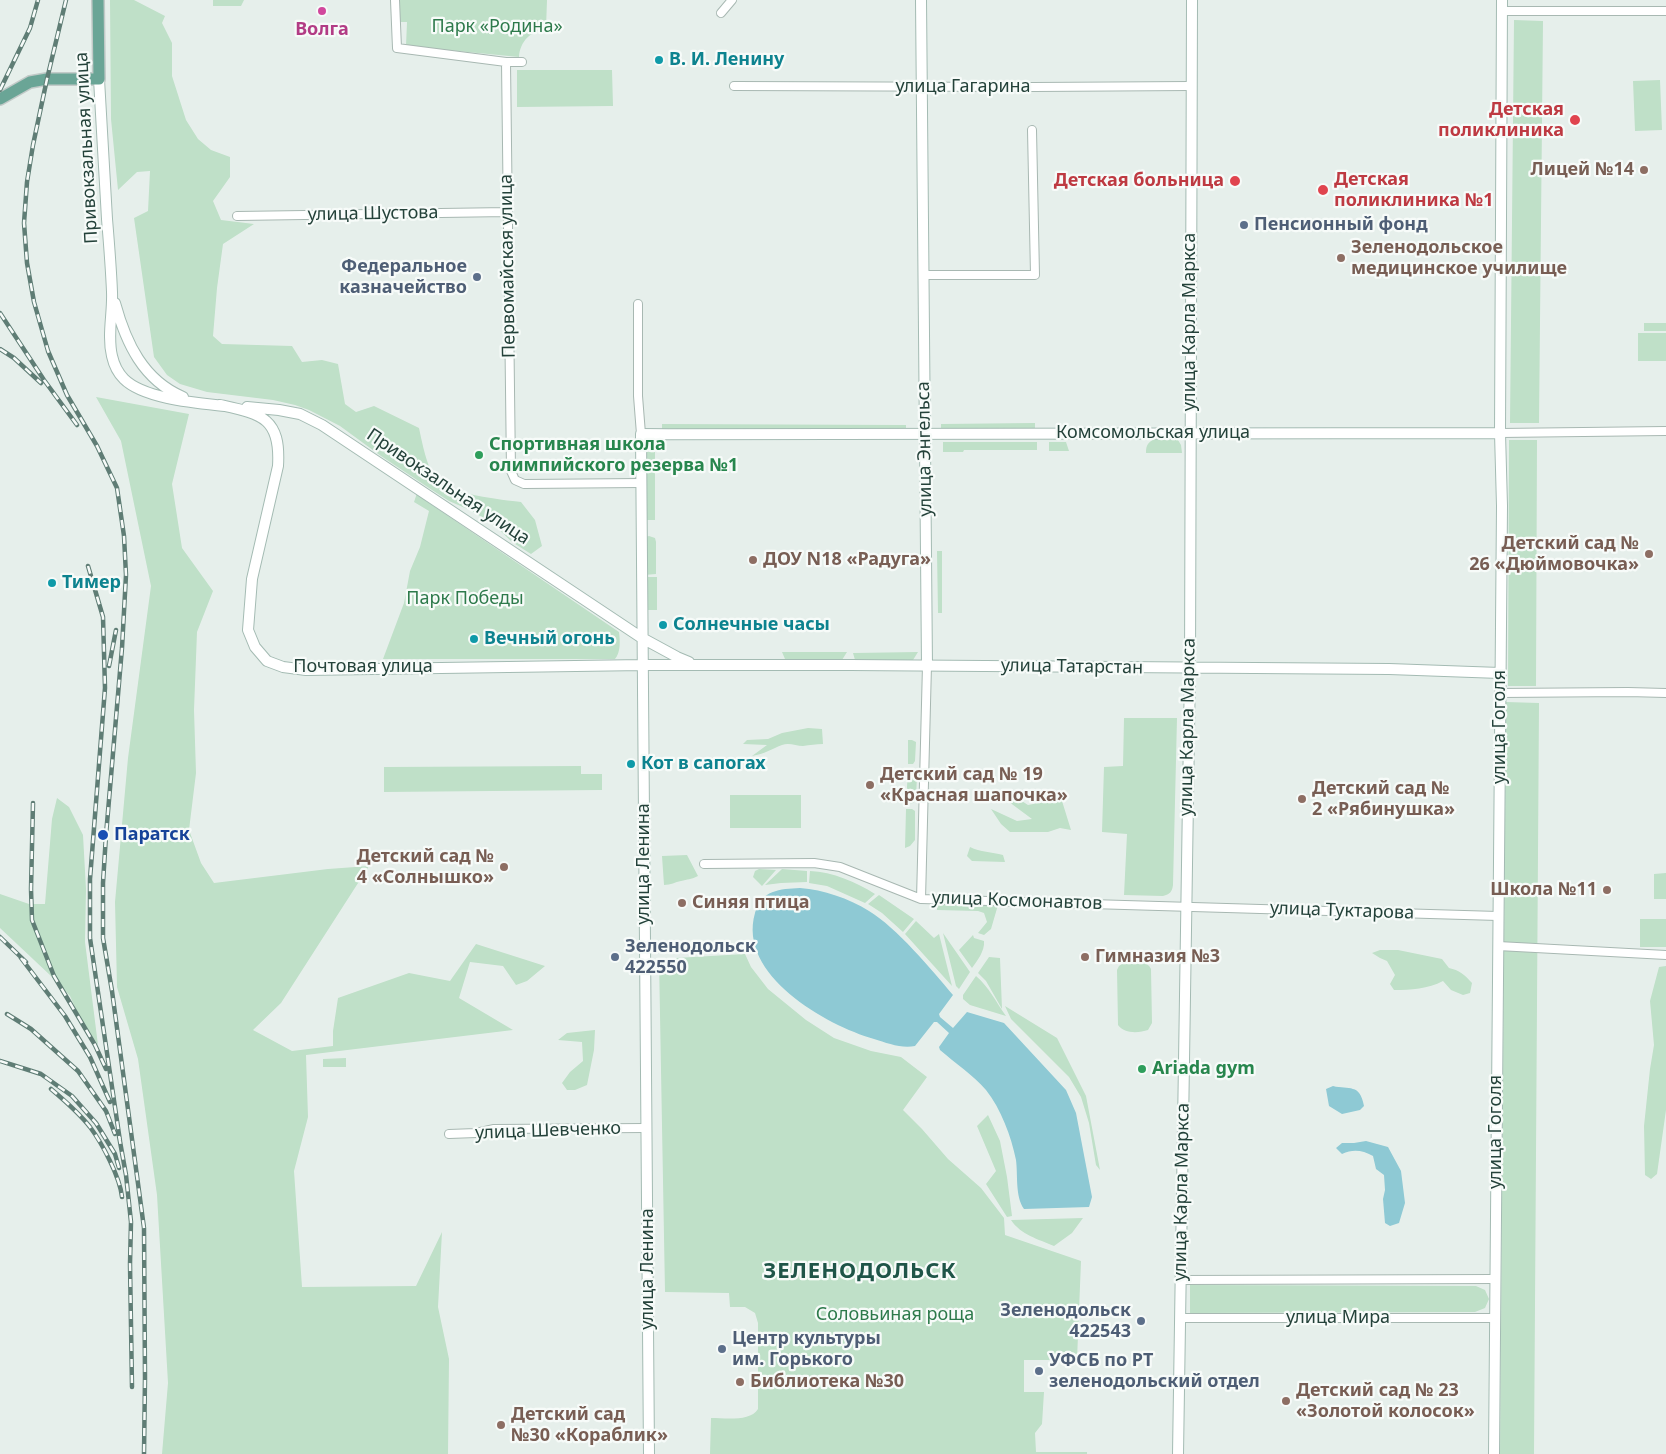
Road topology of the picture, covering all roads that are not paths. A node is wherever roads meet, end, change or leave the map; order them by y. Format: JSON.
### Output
{"nodes":[{"id":1,"x":98,"y":0,"type":"edge"},
{"id":2,"x":395,"y":0,"type":"edge"},
{"id":3,"x":732,"y":0,"type":"edge"},
{"id":4,"x":921,"y":0,"type":"edge"},
{"id":5,"x":1192,"y":0,"type":"edge"},
{"id":6,"x":1502,"y":0,"type":"edge"},
{"id":7,"x":1502,"y":11,"type":"junction"},
{"id":8,"x":1666,"y":11,"type":"edge"},
{"id":9,"x":721,"y":13,"type":"dead end"},
{"id":10,"x":506,"y":62,"type":"junction"},
{"id":11,"x":522,"y":62,"type":"dead end"},
{"id":12,"x":99,"y":79,"type":"junction"},
{"id":13,"x":734,"y":86,"type":"dead end"},
{"id":14,"x":1191,"y":86,"type":"junction"},
{"id":15,"x":921,"y":87,"type":"junction"},
{"id":16,"x":0,"y":99,"type":"edge"},
{"id":17,"x":1032,"y":130,"type":"dead end"},
{"id":18,"x":508,"y":212,"type":"junction"},
{"id":19,"x":237,"y":216,"type":"dead end"},
{"id":20,"x":923,"y":275,"type":"junction"},
{"id":21,"x":112,"y":294,"type":"junction"},
{"id":22,"x":638,"y":304,"type":"dead end"},
{"id":23,"x":196,"y":402,"type":"junction"},
{"id":24,"x":220,"y":405,"type":"junction"},
{"id":25,"x":1666,"y":431,"type":"edge"},
{"id":26,"x":1190,"y":433,"type":"junction"},
{"id":27,"x":1500,"y":433,"type":"junction"},
{"id":28,"x":641,"y":434,"type":"junction"},
{"id":29,"x":926,"y":435,"type":"junction"},
{"id":30,"x":641,"y":483,"type":"junction"},
{"id":31,"x":642,"y":638,"type":"junction"},
{"id":32,"x":643,"y":665,"type":"junction"},
{"id":33,"x":695,"y":665,"type":"junction"},
{"id":34,"x":927,"y":665,"type":"junction"},
{"id":35,"x":1190,"y":668,"type":"junction"},
{"id":36,"x":1500,"y":673,"type":"junction"},
{"id":37,"x":1666,"y":693,"type":"edge"},
{"id":38,"x":1500,"y":694,"type":"junction"},
{"id":39,"x":704,"y":864,"type":"dead end"},
{"id":40,"x":921,"y":899,"type":"junction"},
{"id":41,"x":1186,"y":906,"type":"junction"},
{"id":42,"x":1498,"y":916,"type":"junction"},
{"id":43,"x":1498,"y":946,"type":"junction"},
{"id":44,"x":1666,"y":955,"type":"edge"},
{"id":45,"x":646,"y":1128,"type":"junction"},
{"id":46,"x":449,"y":1134,"type":"dead end"},
{"id":47,"x":1181,"y":1280,"type":"junction"},
{"id":48,"x":1495,"y":1280,"type":"junction"},
{"id":49,"x":1180,"y":1318,"type":"junction"},
{"id":50,"x":1495,"y":1318,"type":"junction"},
{"id":51,"x":649,"y":1454,"type":"edge"},
{"id":52,"x":1178,"y":1454,"type":"edge"},
{"id":53,"x":1494,"y":1454,"type":"edge"}],
"edges":[{"from":1,"to":12,"type":"main road","name":"Привокзальная улица"},
{"from":2,"to":10,"type":"street"},
{"from":3,"to":9,"type":"street"},
{"from":4,"to":15,"type":"street","name":"улица Энгельса"},
{"from":5,"to":14,"type":"street","name":"улица Карла Маркса"},
{"from":6,"to":7,"type":"street","name":"улица Гоголя"},
{"from":7,"to":8,"type":"street"},
{"from":7,"to":27,"type":"street","name":"улица Гоголя"},
{"from":10,"to":11,"type":"street"},
{"from":10,"to":18,"type":"street","name":"Первомайская улица"},
{"from":12,"to":16,"type":"main road"},
{"from":12,"to":21,"type":"street","name":"Привокзальная улица"},
{"from":13,"to":15,"type":"street","name":"улица Гагарина"},
{"from":14,"to":15,"type":"street","name":"улица Гагарина"},
{"from":14,"to":26,"type":"street","name":"улица Карла Маркса"},
{"from":15,"to":20,"type":"street","name":"улица Энгельса"},
{"from":17,"to":20,"type":"street"},
{"from":18,"to":19,"type":"street","name":"улица Шустова"},
{"from":18,"to":30,"type":"street","name":"Первомайская улица"},
{"from":20,"to":29,"type":"street","name":"улица Энгельса"},
{"from":21,"to":23,"type":"street"},
{"from":21,"to":23,"type":"street"},
{"from":22,"to":28,"type":"street","name":"улица Ленина"},
{"from":23,"to":24,"type":"street"},
{"from":24,"to":31,"type":"street","name":"Привокзальная улица"},
{"from":24,"to":32,"type":"street","name":"Почтовая улица"},
{"from":25,"to":27,"type":"street","name":"Комсомольская улица"},
{"from":26,"to":27,"type":"street","name":"Комсомольская улица"},
{"from":26,"to":29,"type":"street","name":"Комсомольская улица"},
{"from":26,"to":35,"type":"street","name":"улица Карла Маркса"},
{"from":27,"to":36,"type":"street","name":"улица Гоголя"},
{"from":28,"to":29,"type":"street","name":"Комсомольская улица"},
{"from":28,"to":30,"type":"street","name":"улица Ленина"},
{"from":29,"to":34,"type":"street","name":"улица Энгельса"},
{"from":30,"to":31,"type":"street","name":"улица Ленина"},
{"from":31,"to":32,"type":"street","name":"улица Ленина"},
{"from":31,"to":33,"type":"street","name":"Привокзальная улица"},
{"from":32,"to":33,"type":"street","name":"улица Татарстан"},
{"from":32,"to":45,"type":"street","name":"улица Ленина"},
{"from":33,"to":34,"type":"street","name":"улица Татарстан"},
{"from":34,"to":35,"type":"street","name":"улица Татарстан"},
{"from":34,"to":40,"type":"street","name":"улица Энгельса"},
{"from":35,"to":36,"type":"street","name":"улица Татарстан"},
{"from":35,"to":41,"type":"street","name":"улица Карла Маркса"},
{"from":36,"to":38,"type":"street","name":"улица Гоголя"},
{"from":37,"to":38,"type":"street"},
{"from":38,"to":42,"type":"street","name":"улица Гоголя"},
{"from":39,"to":40,"type":"street","name":"улица Космонавтов"},
{"from":40,"to":41,"type":"street","name":"улица Космонавтов"},
{"from":41,"to":42,"type":"street","name":"улица Туктарова"},
{"from":41,"to":47,"type":"street","name":"улица Карла Маркса"},
{"from":42,"to":43,"type":"street","name":"улица Гоголя"},
{"from":43,"to":44,"type":"street"},
{"from":43,"to":48,"type":"street","name":"улица Гоголя"},
{"from":45,"to":46,"type":"street","name":"улица Шевченко"},
{"from":45,"to":51,"type":"street","name":"улица Ленина"},
{"from":47,"to":48,"type":"street"},
{"from":47,"to":49,"type":"street","name":"улица Карла Маркса"},
{"from":48,"to":50,"type":"street","name":"улица Гоголя"},
{"from":49,"to":50,"type":"street","name":"улица Мира"},
{"from":49,"to":52,"type":"street","name":"улица Карла Маркса"},
{"from":50,"to":53,"type":"street","name":"улица Гоголя"}]}
